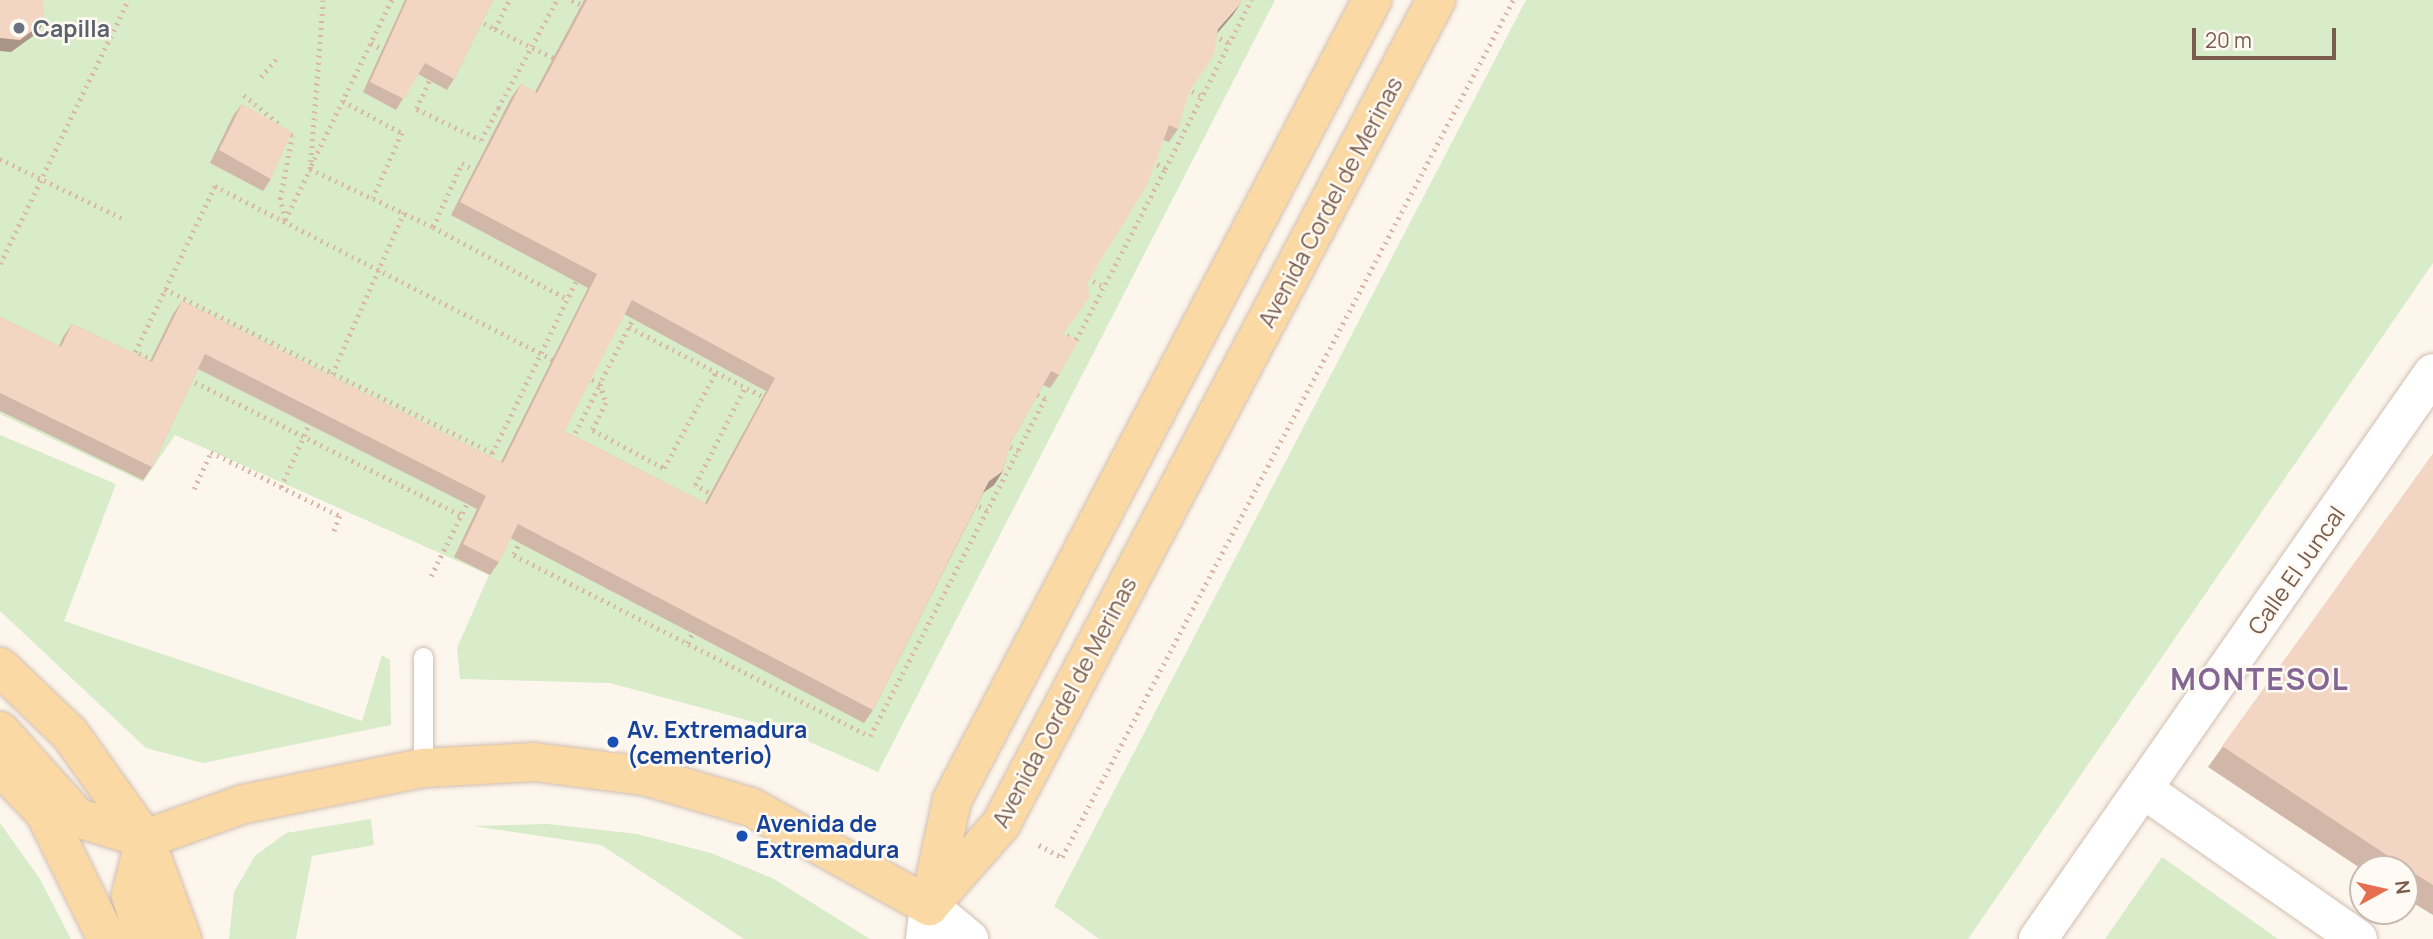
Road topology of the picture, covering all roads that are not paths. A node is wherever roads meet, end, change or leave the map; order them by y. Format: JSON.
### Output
{"nodes":[{"id":1,"x":1372,"y":0,"type":"edge"},
{"id":2,"x":1436,"y":0,"type":"edge"},
{"id":3,"x":2433,"y":373,"type":"edge"},
{"id":4,"x":423,"y":657,"type":"dead end"},
{"id":5,"x":0,"y":667,"type":"edge"},
{"id":6,"x":0,"y":731,"type":"edge"},
{"id":7,"x":0,"y":766,"type":"edge"},
{"id":8,"x":423,"y":768,"type":"junction"},
{"id":9,"x":2143,"y":789,"type":"junction"},
{"id":10,"x":145,"y":838,"type":"junction"},
{"id":11,"x":927,"y":922,"type":"edge"},
{"id":12,"x":107,"y":939,"type":"edge"},
{"id":13,"x":145,"y":939,"type":"edge"},
{"id":14,"x":182,"y":939,"type":"edge"},
{"id":15,"x":969,"y":939,"type":"edge"},
{"id":16,"x":2038,"y":939,"type":"edge"},
{"id":17,"x":2358,"y":939,"type":"edge"}],
"edges":[{"from":1,"to":11,"type":"main road"},
{"from":2,"to":11,"type":"main road","name":"Avenida Cordel de Merinas"},
{"from":3,"to":9,"type":"street","name":"Calle El Juncal"},
{"from":4,"to":8,"type":"lane"},
{"from":5,"to":10,"type":"main road"},
{"from":6,"to":10,"type":"main road"},
{"from":7,"to":12,"type":"main road"},
{"from":8,"to":10,"type":"main road"},
{"from":8,"to":11,"type":"main road"},
{"from":9,"to":16,"type":"street","name":"Calle El Juncal"},
{"from":9,"to":17,"type":"street"},
{"from":10,"to":13,"type":"main road"},
{"from":10,"to":14,"type":"main road"},
{"from":11,"to":15,"type":"street"}]}
